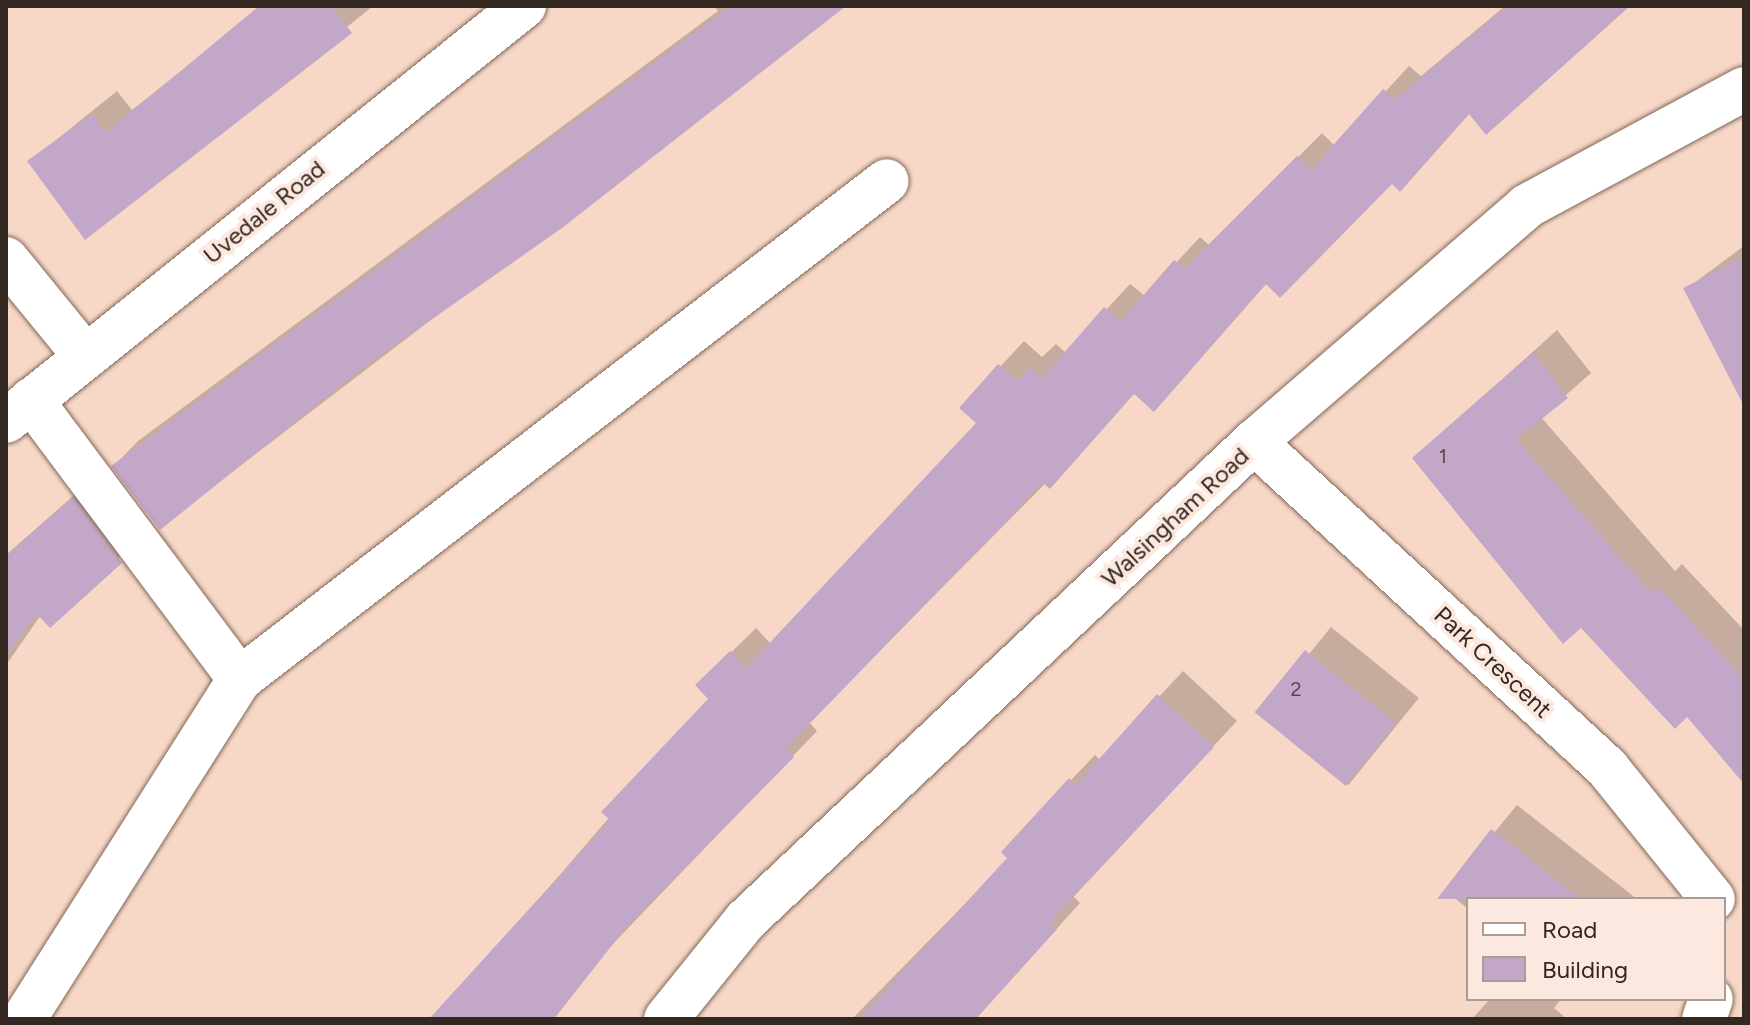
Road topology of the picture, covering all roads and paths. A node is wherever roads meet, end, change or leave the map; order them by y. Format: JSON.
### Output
{"nodes":[{"id":1,"x":524,"y":6,"type":"edge"},
{"id":2,"x":1744,"y":89,"type":"edge"},
{"id":3,"x":887,"y":181,"type":"dead end"},
{"id":4,"x":6,"y":259,"type":"edge"},
{"id":5,"x":85,"y":356,"type":"junction"},
{"id":6,"x":19,"y":411,"type":"edge"},
{"id":7,"x":1254,"y":442,"type":"junction"},
{"id":8,"x":240,"y":679,"type":"junction"},
{"id":9,"x":1711,"y":897,"type":"edge"},
{"id":10,"x":24,"y":1019,"type":"edge"},
{"id":11,"x":666,"y":1019,"type":"edge"}],
"edges":[{"from":1,"to":5,"type":"street","name":"Uvedale Road"},
{"from":2,"to":7,"type":"street","name":"Walsingham Road"},
{"from":3,"to":8,"type":"street"},
{"from":4,"to":5,"type":"street"},
{"from":5,"to":6,"type":"street","name":"Uvedale Road"},
{"from":6,"to":8,"type":"street"},
{"from":7,"to":9,"type":"street","name":"Park Crescent"},
{"from":7,"to":11,"type":"street","name":"Walsingham Road"},
{"from":8,"to":10,"type":"street"}]}
